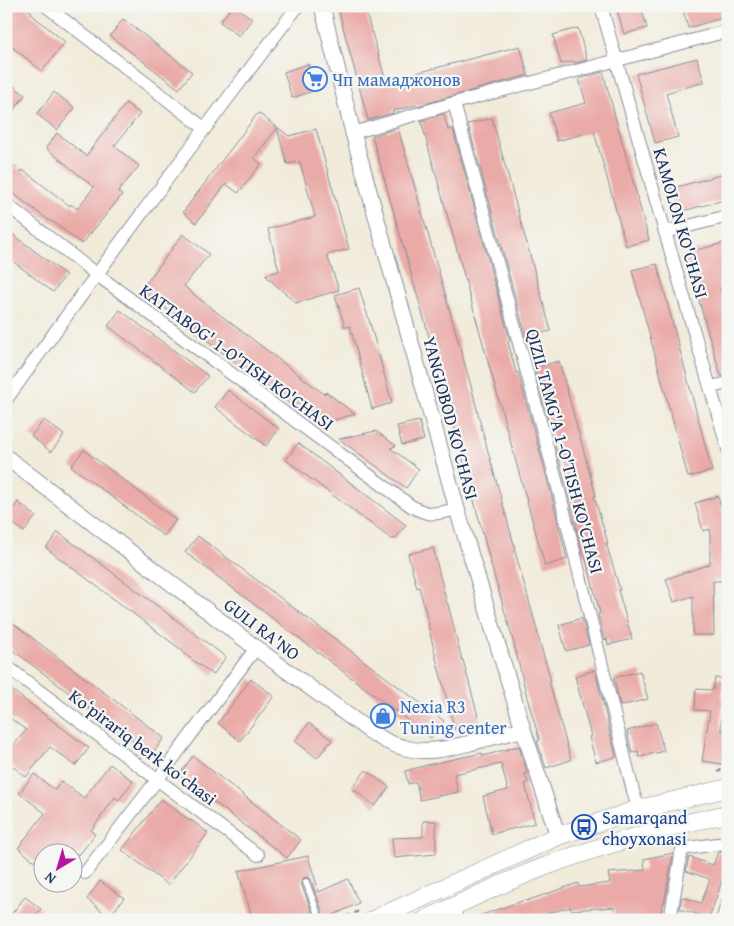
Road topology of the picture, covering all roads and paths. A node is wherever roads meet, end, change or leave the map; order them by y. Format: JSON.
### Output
{"nodes":[{"id":1,"x":46,"y":6,"type":"edge"},
{"id":2,"x":298,"y":6,"type":"edge"},
{"id":3,"x":322,"y":6,"type":"edge"},
{"id":4,"x":601,"y":6,"type":"edge"},
{"id":5,"x":728,"y":32,"type":"edge"},
{"id":6,"x":616,"y":60,"type":"junction"},
{"id":7,"x":454,"y":103,"type":"junction"},
{"id":8,"x":204,"y":128,"type":"junction"},
{"id":9,"x":354,"y":133,"type":"junction"},
{"id":10,"x":6,"y":204,"type":"edge"},
{"id":11,"x":728,"y":216,"type":"edge"},
{"id":12,"x":664,"y":232,"type":"junction"},
{"id":13,"x":96,"y":274,"type":"junction"},
{"id":14,"x":728,"y":383,"type":"edge"},
{"id":15,"x":710,"y":388,"type":"junction"},
{"id":16,"x":6,"y":400,"type":"edge"},
{"id":17,"x":728,"y":449,"type":"edge"},
{"id":18,"x":6,"y":457,"type":"edge"},
{"id":19,"x":457,"y":509,"type":"junction"},
{"id":20,"x":256,"y":648,"type":"junction"},
{"id":21,"x":6,"y":666,"type":"edge"},
{"id":22,"x":523,"y":730,"type":"junction"},
{"id":23,"x":157,"y":780,"type":"junction"},
{"id":24,"x":728,"y":788,"type":"edge"},
{"id":25,"x":639,"y":809,"type":"junction"},
{"id":26,"x":728,"y":814,"type":"edge"},
{"id":27,"x":558,"y":836,"type":"junction"},
{"id":28,"x":728,"y":845,"type":"edge"},
{"id":29,"x":258,"y":855,"type":"dead end"},
{"id":30,"x":85,"y":873,"type":"dead end"},
{"id":31,"x":306,"y":882,"type":"dead end"},
{"id":32,"x":728,"y":906,"type":"edge"},
{"id":33,"x":455,"y":913,"type":"edge"},
{"id":34,"x":320,"y":920,"type":"edge"},
{"id":35,"x":373,"y":920,"type":"edge"},
{"id":36,"x":425,"y":920,"type":"edge"},
{"id":37,"x":670,"y":920,"type":"edge"},
{"id":38,"x":724,"y":920,"type":"edge"}],
"edges":[{"from":1,"to":8,"type":"street"},
{"from":2,"to":8,"type":"street"},
{"from":3,"to":9,"type":"street","name":"YANGIOBOD KO'CHASI"},
{"from":4,"to":6,"type":"street","name":"KAMOLON KO'CHASI"},
{"from":5,"to":6,"type":"street"},
{"from":6,"to":7,"type":"street"},
{"from":6,"to":12,"type":"street","name":"KAMOLON KO'CHASI"},
{"from":7,"to":9,"type":"street"},
{"from":7,"to":25,"type":"street","name":"QIZIL TAMG'A 1-O'TISH KO'CHASI"},
{"from":8,"to":13,"type":"street"},
{"from":9,"to":19,"type":"street","name":"YANGIOBOD KO'CHASI"},
{"from":10,"to":13,"type":"street","name":"KATTABOG' 1-O'TISH KO'CHASI"},
{"from":11,"to":12,"type":"street"},
{"from":12,"to":15,"type":"street","name":"KAMOLON KO'CHASI"},
{"from":13,"to":16,"type":"street"},
{"from":13,"to":19,"type":"street","name":"KATTABOG' 1-O'TISH KO'CHASI"},
{"from":14,"to":15,"type":"street"},
{"from":15,"to":17,"type":"street","name":"KAMOLON KO'CHASI"},
{"from":18,"to":20,"type":"street","name":"GULI RA'NO"},
{"from":19,"to":22,"type":"street","name":"YANGIOBOD KO'CHASI"},
{"from":20,"to":22,"type":"street","name":"GULI RA'NO"},
{"from":20,"to":23,"type":"street"},
{"from":21,"to":23,"type":"street","name":"Koʻpirariq berk koʻchasi"},
{"from":22,"to":27,"type":"street","name":"YANGIOBOD KO'CHASI"},
{"from":23,"to":29,"type":"street","name":"Koʻpirariq berk koʻchasi"},
{"from":23,"to":30,"type":"street"},
{"from":24,"to":25,"type":"main road"},
{"from":25,"to":27,"type":"main road"},
{"from":26,"to":33,"type":"main road"},
{"from":27,"to":35,"type":"main road"},
{"from":28,"to":37,"type":"street"},
{"from":31,"to":34,"type":"lane"},
{"from":32,"to":38,"type":"street"},
{"from":33,"to":36,"type":"main road"}]}
